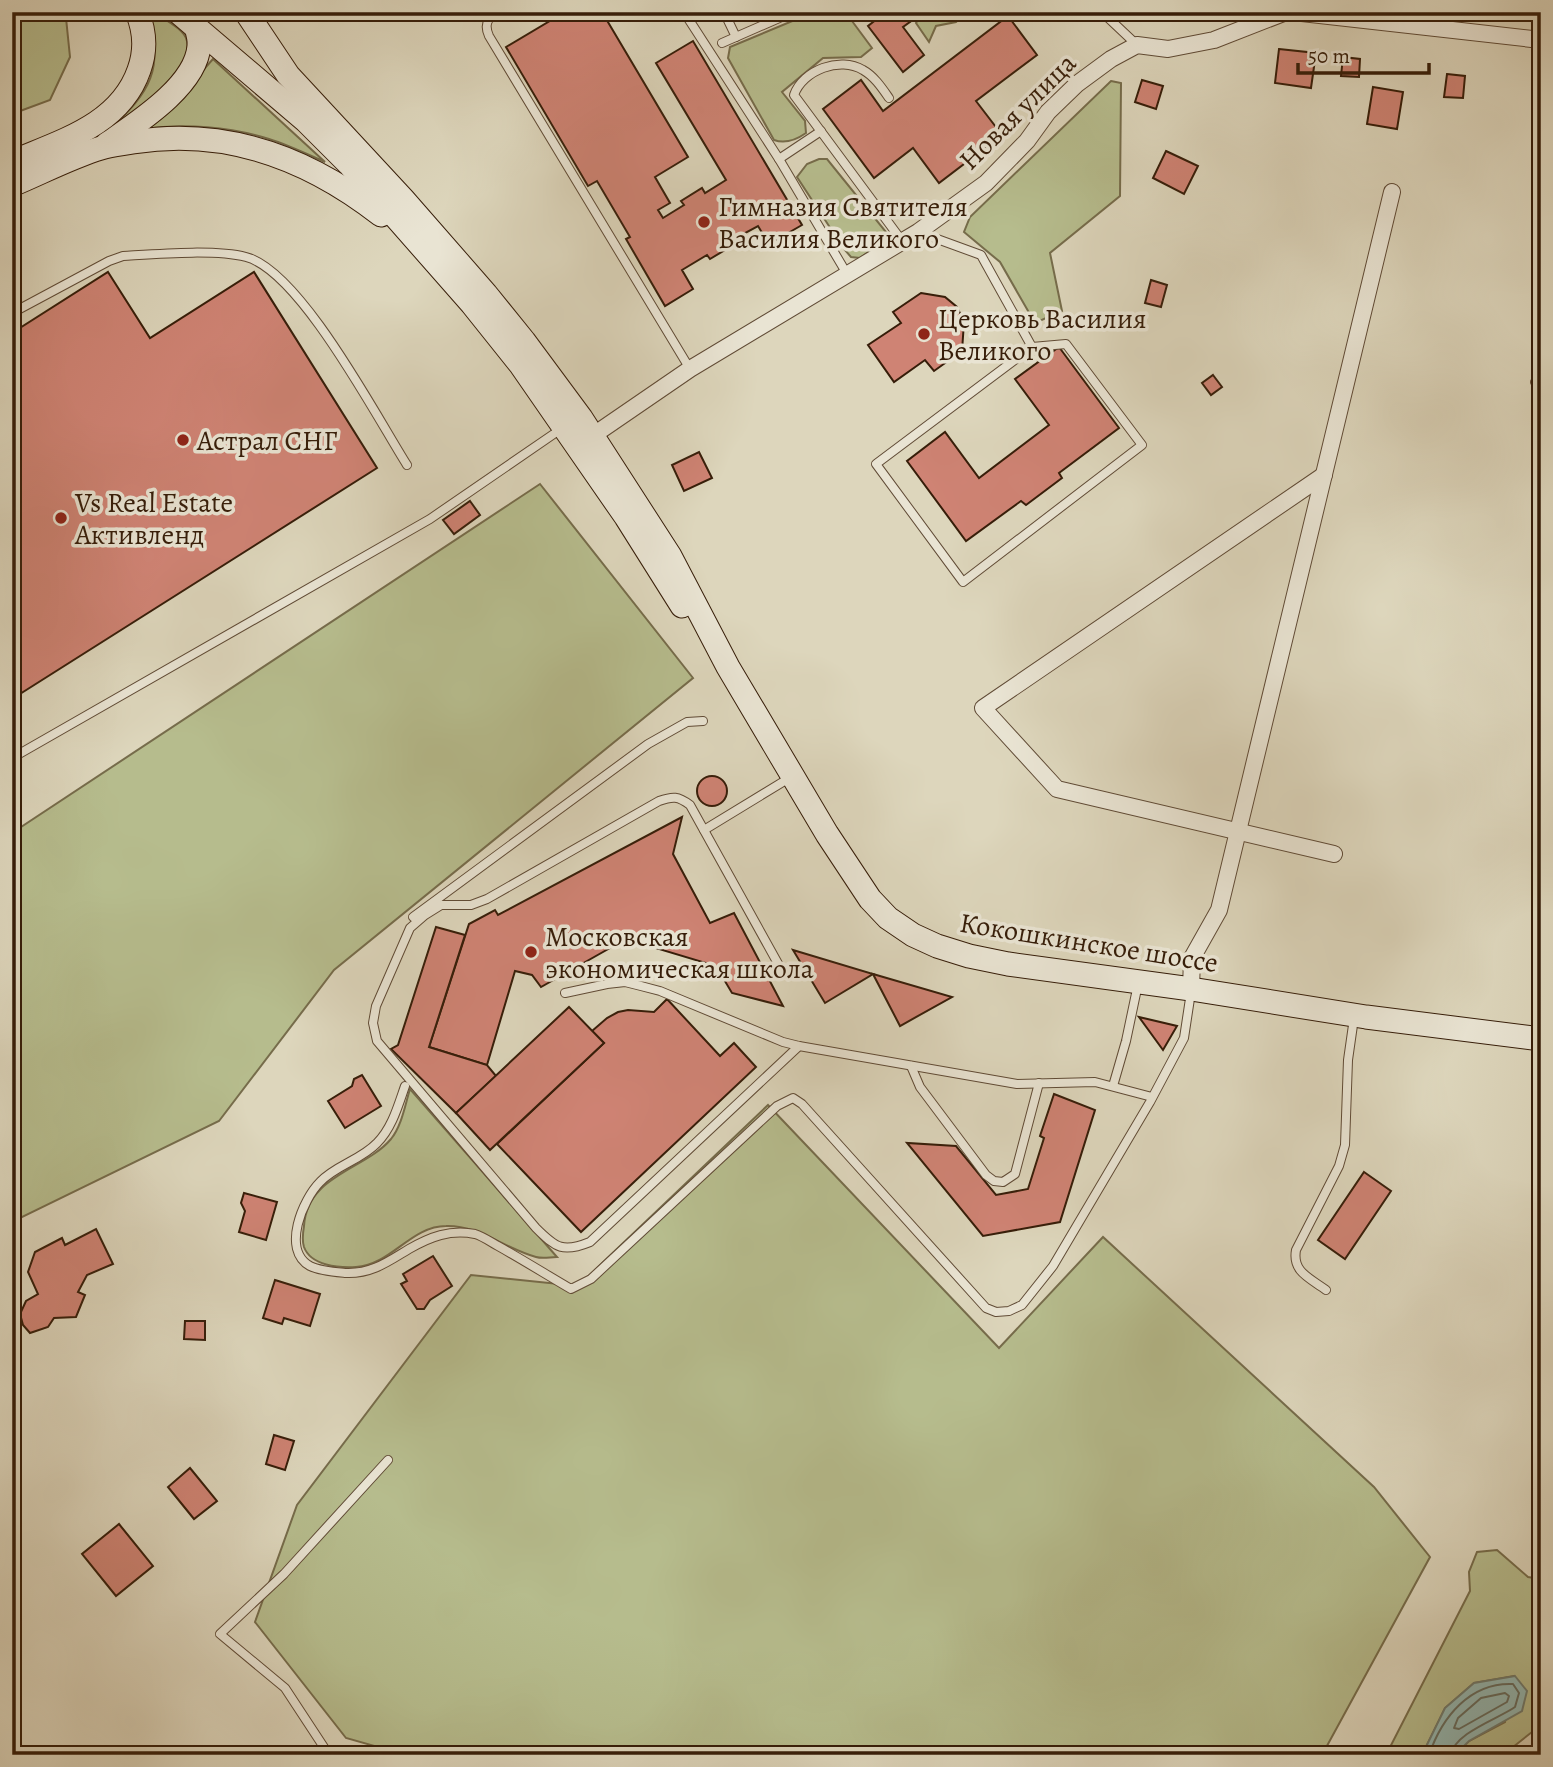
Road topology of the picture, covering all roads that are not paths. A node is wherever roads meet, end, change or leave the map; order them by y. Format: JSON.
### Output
{"nodes":[{"id":1,"x":137,"y":12,"type":"edge"},
{"id":2,"x":246,"y":12,"type":"edge"},
{"id":3,"x":497,"y":12,"type":"edge"},
{"id":4,"x":684,"y":12,"type":"edge"},
{"id":5,"x":724,"y":12,"type":"edge"},
{"id":6,"x":793,"y":12,"type":"edge"},
{"id":7,"x":1102,"y":12,"type":"edge"},
{"id":8,"x":1286,"y":12,"type":"edge"},
{"id":9,"x":1293,"y":12,"type":"edge"},
{"id":10,"x":191,"y":16,"type":"edge"},
{"id":11,"x":736,"y":37,"type":"junction"},
{"id":12,"x":1541,"y":40,"type":"edge"},
{"id":13,"x":722,"y":43,"type":"dead end"},
{"id":14,"x":1137,"y":45,"type":"junction"},
{"id":15,"x":890,"y":98,"type":"dead end"},
{"id":16,"x":821,"y":131,"type":"junction"},
{"id":17,"x":101,"y":148,"type":"junction"},
{"id":18,"x":358,"y":154,"type":"junction"},
{"id":19,"x":779,"y":159,"type":"junction"},
{"id":20,"x":12,"y":162,"type":"edge"},
{"id":21,"x":12,"y":185,"type":"edge"},
{"id":22,"x":1392,"y":192,"type":"dead end"},
{"id":23,"x":918,"y":232,"type":"junction"},
{"id":24,"x":902,"y":242,"type":"junction"},
{"id":25,"x":847,"y":274,"type":"junction"},
{"id":26,"x":453,"y":283,"type":"junction"},
{"id":27,"x":12,"y":313,"type":"edge"},
{"id":28,"x":1032,"y":347,"type":"junction"},
{"id":29,"x":690,"y":369,"type":"junction"},
{"id":30,"x":578,"y":436,"type":"junction"},
{"id":31,"x":407,"y":465,"type":"dead end"},
{"id":32,"x":1324,"y":475,"type":"junction"},
{"id":33,"x":703,"y":721,"type":"dead end"},
{"id":34,"x":12,"y":758,"type":"edge"},
{"id":35,"x":793,"y":776,"type":"junction"},
{"id":36,"x":704,"y":830,"type":"junction"},
{"id":37,"x":1238,"y":832,"type":"junction"},
{"id":38,"x":1334,"y":853,"type":"dead end"},
{"id":39,"x":413,"y":917,"type":"dead end"},
{"id":40,"x":781,"y":969,"type":"dead end"},
{"id":41,"x":1139,"y":983,"type":"junction"},
{"id":42,"x":1191,"y":989,"type":"junction"},
{"id":43,"x":565,"y":993,"type":"dead end"},
{"id":44,"x":1354,"y":1015,"type":"junction"},
{"id":45,"x":1541,"y":1039,"type":"edge"},
{"id":46,"x":799,"y":1046,"type":"junction"},
{"id":47,"x":911,"y":1066,"type":"junction"},
{"id":48,"x":1039,"y":1083,"type":"junction"},
{"id":49,"x":405,"y":1086,"type":"dead end"},
{"id":50,"x":1113,"y":1086,"type":"junction"},
{"id":51,"x":1152,"y":1097,"type":"junction"},
{"id":52,"x":1326,"y":1290,"type":"dead end"},
{"id":53,"x":388,"y":1460,"type":"dead end"},
{"id":54,"x":329,"y":1755,"type":"edge"}],
"edges":[{"from":1,"to":20,"type":"main road"},
{"from":2,"to":18,"type":"main road"},
{"from":3,"to":29,"type":"lane"},
{"from":4,"to":19,"type":"lane"},
{"from":5,"to":11,"type":"lane"},
{"from":6,"to":11,"type":"lane"},
{"from":7,"to":14,"type":"lane"},
{"from":8,"to":14,"type":"street"},
{"from":9,"to":12,"type":"street"},
{"from":10,"to":17,"type":"main road"},
{"from":10,"to":18,"type":"main road"},
{"from":10,"to":26,"type":"main road"},
{"from":11,"to":13,"type":"lane"},
{"from":14,"to":23,"type":"street","name":"Новая улица"},
{"from":15,"to":16,"type":"lane"},
{"from":16,"to":19,"type":"lane"},
{"from":16,"to":24,"type":"lane"},
{"from":17,"to":21,"type":"main road"},
{"from":17,"to":26,"type":"main road"},
{"from":18,"to":30,"type":"main road"},
{"from":19,"to":25,"type":"lane"},
{"from":22,"to":32,"type":"street"},
{"from":23,"to":24,"type":"street","name":"Новая улица"},
{"from":23,"to":28,"type":"lane"},
{"from":24,"to":25,"type":"street","name":"Новая улица"},
{"from":25,"to":29,"type":"street","name":"Новая улица"},
{"from":26,"to":30,"type":"main road"},
{"from":27,"to":31,"type":"lane"},
{"from":28,"to":28,"type":"lane"},
{"from":29,"to":30,"type":"street","name":"Новая улица"},
{"from":30,"to":34,"type":"lane"},
{"from":30,"to":35,"type":"main road","name":"Кокошкинское шоссе"},
{"from":32,"to":37,"type":"street"},
{"from":32,"to":37,"type":"street"},
{"from":33,"to":39,"type":"lane"},
{"from":35,"to":36,"type":"lane"},
{"from":35,"to":41,"type":"main road","name":"Кокошкинское шоссе"},
{"from":36,"to":40,"type":"lane"},
{"from":36,"to":46,"type":"lane"},
{"from":37,"to":38,"type":"street"},
{"from":37,"to":42,"type":"street"},
{"from":41,"to":42,"type":"main road","name":"Кокошкинское шоссе"},
{"from":41,"to":50,"type":"lane"},
{"from":42,"to":44,"type":"main road","name":"Кокошкинское шоссе"},
{"from":42,"to":51,"type":"lane"},
{"from":43,"to":46,"type":"lane"},
{"from":44,"to":45,"type":"main road","name":"Кокошкинское шоссе"},
{"from":44,"to":52,"type":"lane"},
{"from":46,"to":47,"type":"lane"},
{"from":47,"to":48,"type":"lane"},
{"from":47,"to":48,"type":"lane"},
{"from":48,"to":50,"type":"lane"},
{"from":49,"to":51,"type":"lane"},
{"from":50,"to":51,"type":"lane"},
{"from":53,"to":54,"type":"lane"}]}
